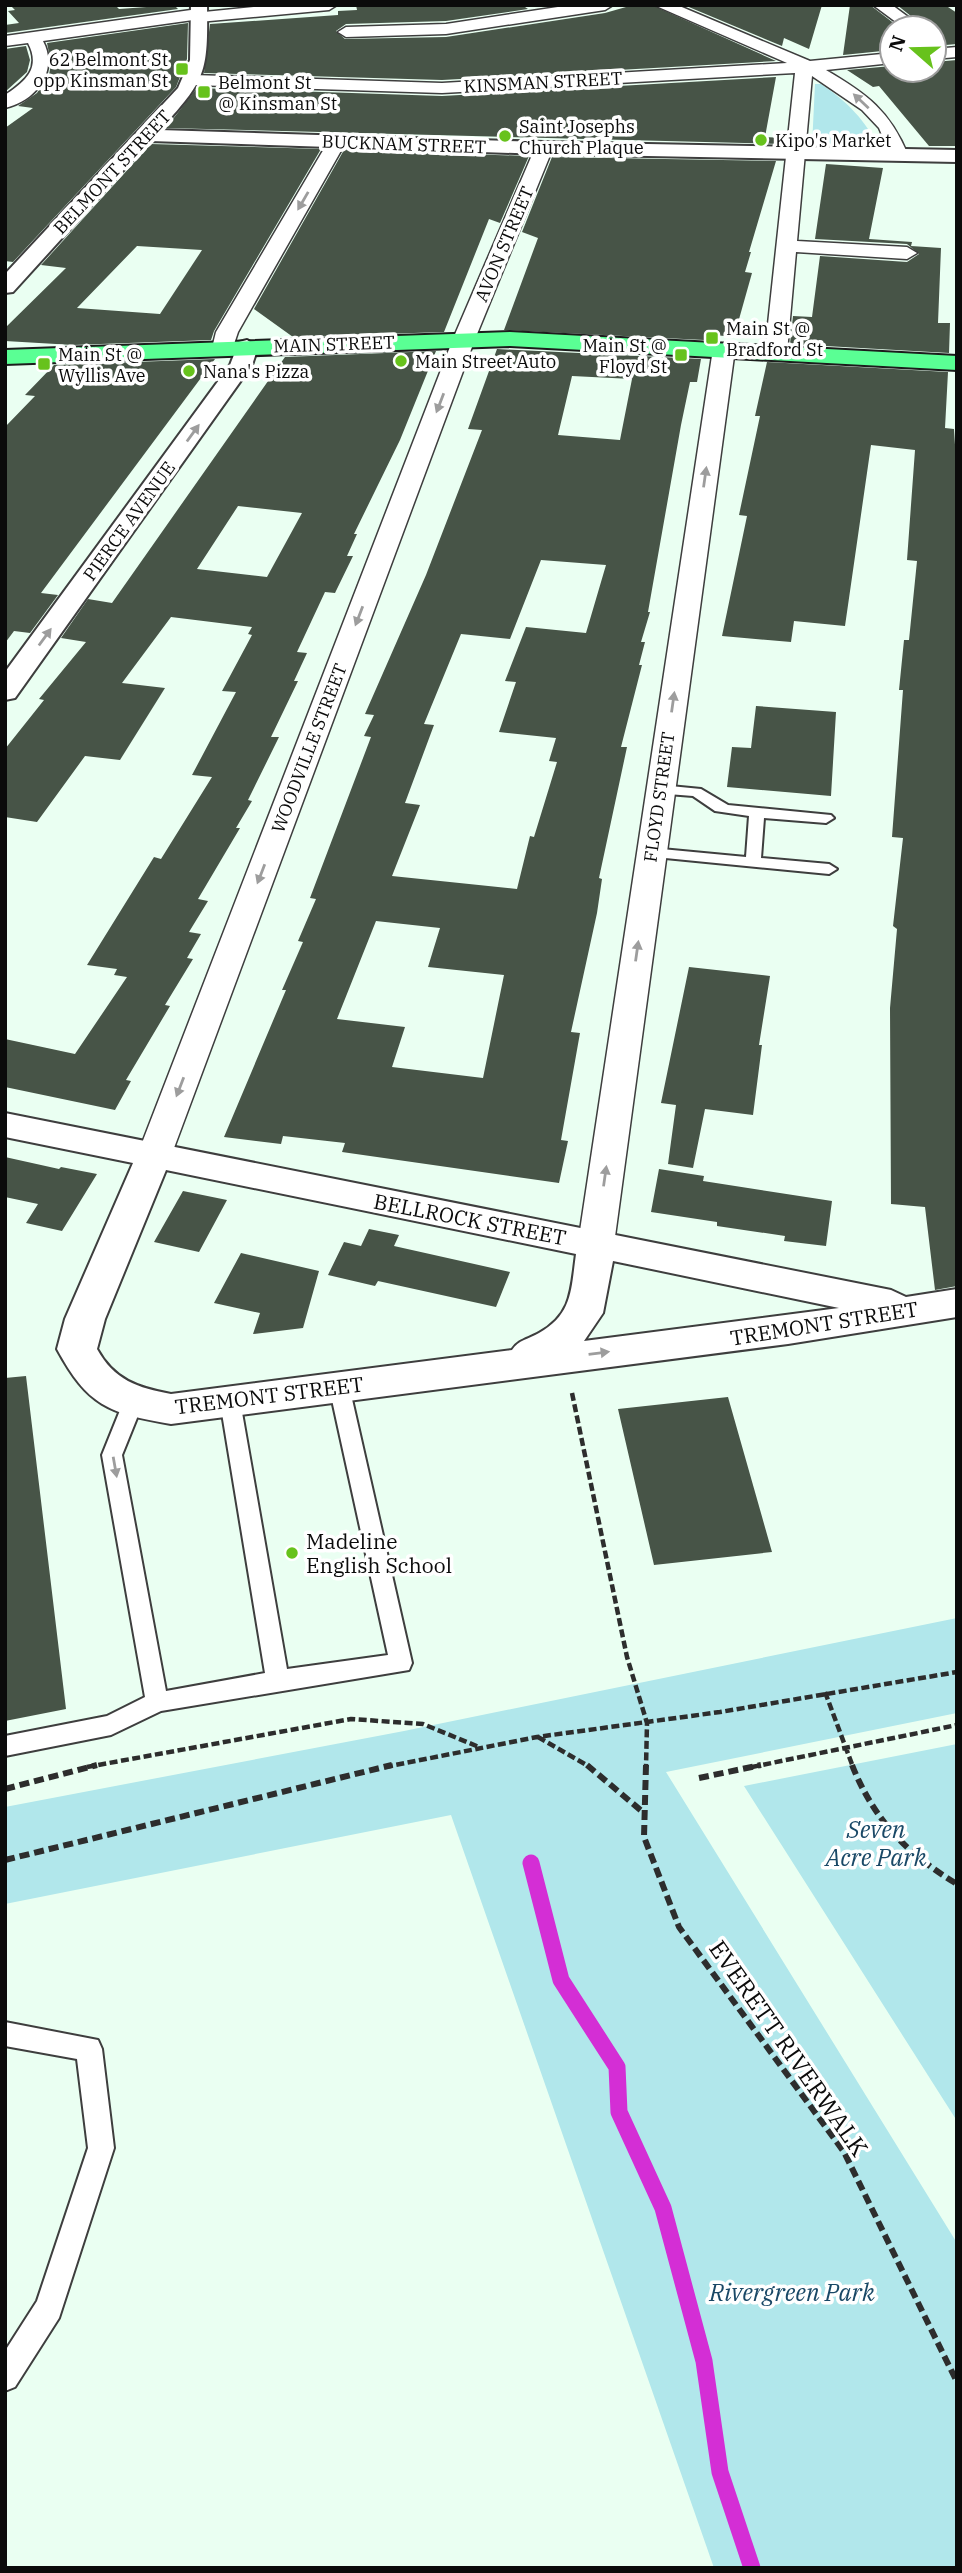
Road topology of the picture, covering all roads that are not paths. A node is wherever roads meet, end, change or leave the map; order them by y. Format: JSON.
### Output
{"nodes":[{"id":1,"x":329,"y":5,"type":"edge"},
{"id":2,"x":605,"y":5,"type":"edge"},
{"id":3,"x":662,"y":5,"type":"edge"},
{"id":4,"x":199,"y":12,"type":"edge"},
{"id":5,"x":67,"y":13,"type":"dead end"},
{"id":6,"x":85,"y":30,"type":"junction"},
{"id":7,"x":346,"y":32,"type":"dead end"},
{"id":8,"x":33,"y":37,"type":"junction"},
{"id":9,"x":5,"y":41,"type":"edge"},
{"id":10,"x":878,"y":59,"type":"edge"},
{"id":11,"x":804,"y":67,"type":"junction"},
{"id":12,"x":193,"y":80,"type":"junction"},
{"id":13,"x":5,"y":103,"type":"edge"},
{"id":14,"x":145,"y":135,"type":"junction"},
{"id":15,"x":337,"y":142,"type":"junction"},
{"id":16,"x":544,"y":148,"type":"junction"},
{"id":17,"x":795,"y":153,"type":"junction"},
{"id":18,"x":899,"y":155,"type":"junction"},
{"id":19,"x":957,"y":156,"type":"edge"},
{"id":20,"x":787,"y":246,"type":"junction"},
{"id":21,"x":907,"y":253,"type":"dead end"},
{"id":22,"x":5,"y":287,"type":"edge"},
{"id":23,"x":464,"y":339,"type":"junction"},
{"id":24,"x":235,"y":348,"type":"junction"},
{"id":25,"x":724,"y":349,"type":"junction"},
{"id":26,"x":776,"y":352,"type":"junction"},
{"id":27,"x":5,"y":357,"type":"edge"},
{"id":28,"x":957,"y":363,"type":"edge"},
{"id":29,"x":5,"y":692,"type":"edge"},
{"id":30,"x":660,"y":790,"type":"junction"},
{"id":31,"x":757,"y":813,"type":"junction"},
{"id":32,"x":827,"y":818,"type":"dead end"},
{"id":33,"x":651,"y":853,"type":"junction"},
{"id":34,"x":753,"y":862,"type":"junction"},
{"id":35,"x":829,"y":869,"type":"dead end"},
{"id":36,"x":5,"y":1125,"type":"edge"},
{"id":37,"x":154,"y":1156,"type":"junction"},
{"id":38,"x":596,"y":1244,"type":"junction"},
{"id":39,"x":946,"y":1304,"type":"edge"},
{"id":40,"x":482,"y":1367,"type":"junction"},
{"id":41,"x":340,"y":1386,"type":"junction"},
{"id":42,"x":230,"y":1401,"type":"junction"},
{"id":43,"x":133,"y":1403,"type":"junction"},
{"id":44,"x":278,"y":1680,"type":"junction"},
{"id":45,"x":157,"y":1702,"type":"junction"},
{"id":46,"x":5,"y":1746,"type":"edge"},
{"id":47,"x":5,"y":2034,"type":"edge"},
{"id":48,"x":5,"y":2377,"type":"edge"}],
"edges":[{"from":1,"to":4,"type":"street"},
{"from":2,"to":7,"type":"street"},
{"from":3,"to":11,"type":"street"},
{"from":4,"to":6,"type":"street"},
{"from":4,"to":12,"type":"street"},
{"from":5,"to":6,"type":"street"},
{"from":6,"to":8,"type":"street"},
{"from":8,"to":9,"type":"street"},
{"from":8,"to":13,"type":"street"},
{"from":10,"to":11,"type":"street","name":"KINSMAN STREET"},
{"from":11,"to":12,"type":"street","name":"KINSMAN STREET"},
{"from":11,"to":17,"type":"street"},
{"from":18,"to":11,"type":"street","one_way":true},
{"from":12,"to":14,"type":"street","name":"BELMONT STREET"},
{"from":14,"to":15,"type":"street","name":"BUCKNAM STREET"},
{"from":14,"to":22,"type":"street","name":"BELMONT STREET"},
{"from":15,"to":16,"type":"street","name":"BUCKNAM STREET"},
{"from":15,"to":24,"type":"street","one_way":true},
{"from":16,"to":17,"type":"street","name":"BUCKNAM STREET"},
{"from":16,"to":23,"type":"street","name":"AVON STREET"},
{"from":17,"to":18,"type":"street","name":"BUCKNAM STREET"},
{"from":17,"to":20,"type":"street"},
{"from":18,"to":19,"type":"street","name":"BUCKNAM STREET"},
{"from":20,"to":21,"type":"street"},
{"from":20,"to":26,"type":"street"},
{"from":23,"to":24,"type":"main road","name":"MAIN STREET"},
{"from":23,"to":25,"type":"main road","name":"MAIN STREET"},
{"from":23,"to":37,"type":"street","name":"WOODVILLE STREET","one_way":true},
{"from":24,"to":27,"type":"main road","name":"MAIN STREET"},
{"from":29,"to":24,"type":"street","name":"PIERCE AVENUE","one_way":true},
{"from":25,"to":26,"type":"main road","name":"MAIN STREET"},
{"from":30,"to":25,"type":"street","name":"FLOYD STREET","one_way":true},
{"from":26,"to":28,"type":"main road","name":"MAIN STREET"},
{"from":30,"to":31,"type":"lane"},
{"from":30,"to":33,"type":"street","name":"FLOYD STREET"},
{"from":31,"to":32,"type":"lane"},
{"from":31,"to":34,"type":"lane"},
{"from":33,"to":34,"type":"lane"},
{"from":38,"to":33,"type":"street","name":"FLOYD STREET","one_way":true},
{"from":34,"to":35,"type":"lane"},
{"from":36,"to":37,"type":"street","name":"BELLROCK STREET"},
{"from":37,"to":38,"type":"street","name":"BELLROCK STREET"},
{"from":37,"to":43,"type":"street","name":"TREMONT STREET"},
{"from":38,"to":39,"type":"street","name":"BELLROCK STREET"},
{"from":38,"to":40,"type":"street","name":"TREMONT STREET"},
{"from":40,"to":39,"type":"street","name":"TREMONT STREET","one_way":true},
{"from":40,"to":41,"type":"street","name":"TREMONT STREET"},
{"from":41,"to":42,"type":"street","name":"TREMONT STREET"},
{"from":41,"to":44,"type":"lane"},
{"from":42,"to":43,"type":"street","name":"TREMONT STREET"},
{"from":42,"to":44,"type":"lane"},
{"from":43,"to":45,"type":"lane","one_way":true},
{"from":44,"to":45,"type":"lane"},
{"from":45,"to":46,"type":"lane"},
{"from":47,"to":48,"type":"lane"}]}
